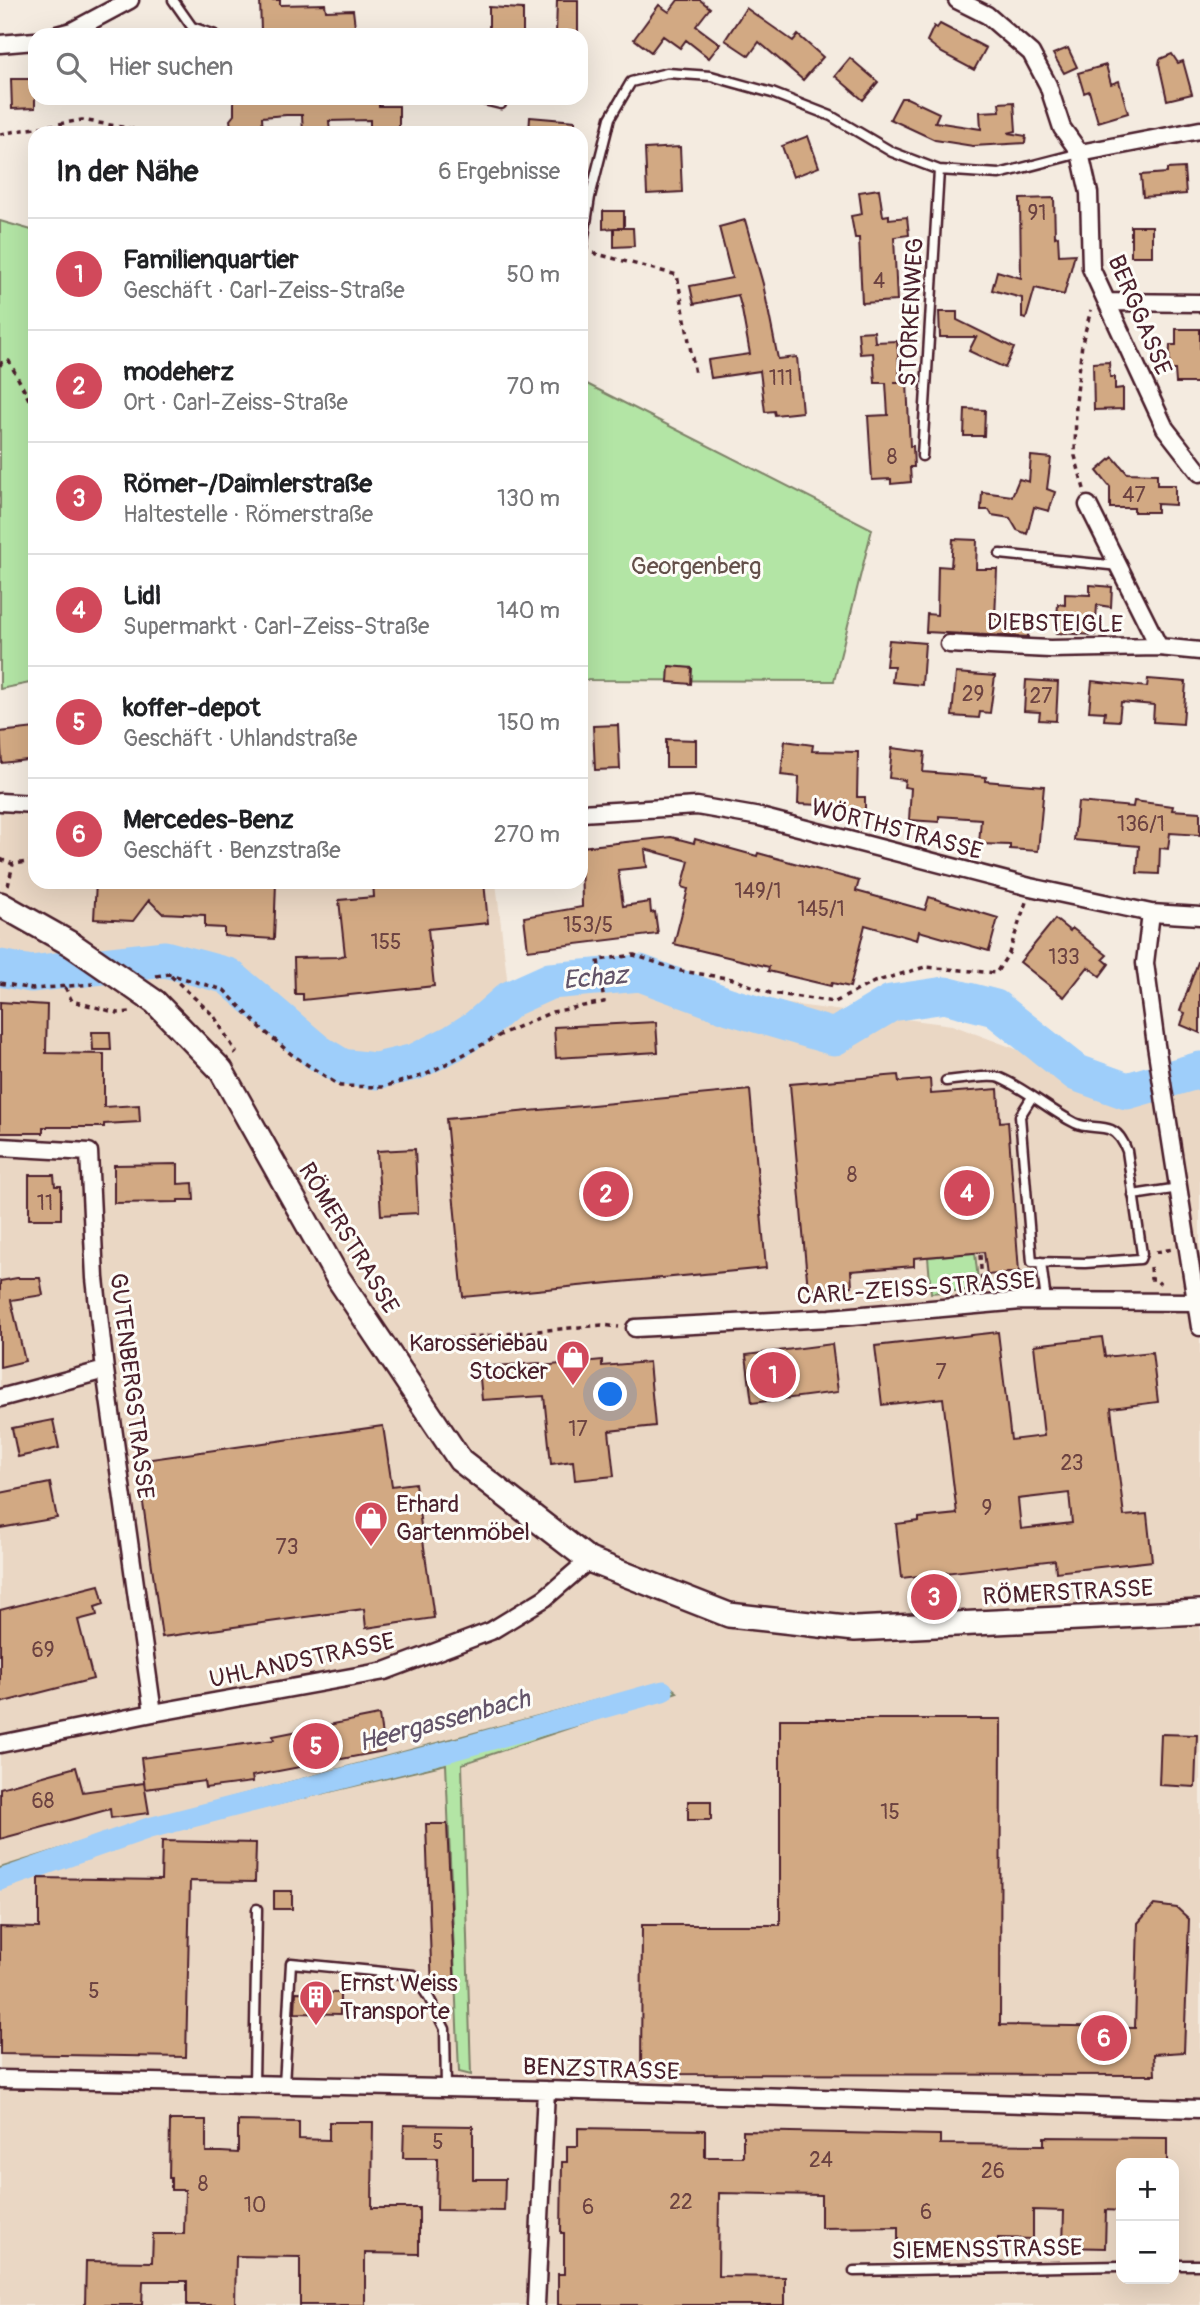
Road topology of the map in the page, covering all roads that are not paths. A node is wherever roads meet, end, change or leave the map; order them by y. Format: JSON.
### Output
{"nodes":[{"id":1,"x":130,"y":0,"type":"edge"},
{"id":2,"x":173,"y":0,"type":"edge"},
{"id":3,"x":957,"y":0,"type":"edge"},
{"id":4,"x":78,"y":28,"type":"edge"},
{"id":5,"x":195,"y":28,"type":"edge"},
{"id":6,"x":28,"y":42,"type":"edge"},
{"id":7,"x":0,"y":44,"type":"edge"},
{"id":8,"x":1200,"y":130,"type":"edge"},
{"id":9,"x":1080,"y":153,"type":"junction"},
{"id":10,"x":939,"y":170,"type":"junction"},
{"id":11,"x":588,"y":210,"type":"edge"},
{"id":12,"x":1107,"y":302,"type":"junction"},
{"id":13,"x":1200,"y":303,"type":"edge"},
{"id":14,"x":922,"y":456,"type":"dead end"},
{"id":15,"x":1200,"y":473,"type":"edge"},
{"id":16,"x":1088,"y":505,"type":"road end"},
{"id":17,"x":1000,"y":554,"type":"dead end"},
{"id":18,"x":1119,"y":566,"type":"junction"},
{"id":19,"x":949,"y":644,"type":"dead end"},
{"id":20,"x":1159,"y":647,"type":"junction"},
{"id":21,"x":1200,"y":651,"type":"edge"},
{"id":22,"x":0,"y":802,"type":"edge"},
{"id":23,"x":28,"y":804,"type":"edge"},
{"id":24,"x":588,"y":813,"type":"edge"},
{"id":25,"x":0,"y":904,"type":"edge"},
{"id":26,"x":1151,"y":913,"type":"junction"},
{"id":27,"x":1200,"y":916,"type":"edge"},
{"id":28,"x":946,"y":1081,"type":"dead end"},
{"id":29,"x":1032,"y":1097,"type":"junction"},
{"id":30,"x":0,"y":1147,"type":"edge"},
{"id":31,"x":1180,"y":1188,"type":"junction"},
{"id":32,"x":1133,"y":1195,"type":"junction"},
{"id":33,"x":1036,"y":1262,"type":"junction"},
{"id":34,"x":1046,"y":1301,"type":"junction"},
{"id":35,"x":1198,"y":1302,"type":"edge"},
{"id":36,"x":1200,"y":1326,"type":"edge"},
{"id":37,"x":635,"y":1328,"type":"road end"},
{"id":38,"x":105,"y":1370,"type":"junction"},
{"id":39,"x":0,"y":1398,"type":"edge"},
{"id":40,"x":589,"y":1560,"type":"junction"},
{"id":41,"x":1200,"y":1612,"type":"edge"},
{"id":42,"x":153,"y":1713,"type":"junction"},
{"id":43,"x":0,"y":1744,"type":"edge"},
{"id":44,"x":257,"y":1909,"type":"dead end"},
{"id":45,"x":0,"y":2079,"type":"edge"},
{"id":46,"x":254,"y":2084,"type":"junction"},
{"id":47,"x":284,"y":2085,"type":"junction"},
{"id":48,"x":446,"y":2088,"type":"junction"},
{"id":49,"x":546,"y":2090,"type":"junction"},
{"id":50,"x":1200,"y":2109,"type":"edge"},
{"id":51,"x":1179,"y":2265,"type":"edge"},
{"id":52,"x":1200,"y":2265,"type":"edge"},
{"id":53,"x":1116,"y":2266,"type":"edge"},
{"id":54,"x":854,"y":2271,"type":"dead end"},
{"id":55,"x":536,"y":2305,"type":"edge"}],
"edges":[{"from":1,"to":4,"type":"street"},
{"from":2,"to":5,"type":"lane"},
{"from":3,"to":9,"type":"street","name":"BERGGASSE"},
{"from":6,"to":7,"type":"street"},
{"from":8,"to":9,"type":"street"},
{"from":9,"to":10,"type":"lane"},
{"from":9,"to":12,"type":"street","name":"BERGGASSE"},
{"from":10,"to":11,"type":"lane"},
{"from":10,"to":14,"type":"lane","name":"STORKENWEG"},
{"from":12,"to":13,"type":"street"},
{"from":12,"to":15,"type":"street","name":"BERGGASSE"},
{"from":16,"to":18,"type":"street","name":"DIEBSTEIGLE"},
{"from":17,"to":18,"type":"lane"},
{"from":18,"to":20,"type":"street","name":"DIEBSTEIGLE"},
{"from":19,"to":20,"type":"street","name":"DIEBSTEIGLE"},
{"from":20,"to":21,"type":"street","name":"DIEBSTEIGLE"},
{"from":22,"to":23,"type":"street"},
{"from":24,"to":26,"type":"street","name":"WÖRTHSTRASSE"},
{"from":25,"to":40,"type":"main road","name":"RÖMERSTRASSE","bridge":true},
{"from":26,"to":27,"type":"street","name":"WÖRTHSTRASSE"},
{"from":26,"to":31,"type":"street"},
{"from":28,"to":29,"type":"lane"},
{"from":29,"to":32,"type":"lane"},
{"from":29,"to":33,"type":"lane"},
{"from":30,"to":38,"type":"street","name":"GUTENBERGSTRASSE"},
{"from":31,"to":32,"type":"lane"},
{"from":31,"to":35,"type":"street"},
{"from":32,"to":33,"type":"lane"},
{"from":33,"to":34,"type":"lane"},
{"from":34,"to":35,"type":"street","name":"CARL-ZEISS-STRASSE"},
{"from":34,"to":37,"type":"street","name":"CARL-ZEISS-STRASSE"},
{"from":35,"to":36,"type":"street"},
{"from":38,"to":39,"type":"street"},
{"from":38,"to":42,"type":"street","name":"GUTENBERGSTRASSE"},
{"from":40,"to":41,"type":"main road","name":"RÖMERSTRASSE"},
{"from":40,"to":42,"type":"street","name":"UHLANDSTRASSE"},
{"from":42,"to":43,"type":"street","name":"UHLANDSTRASSE"},
{"from":44,"to":46,"type":"lane"},
{"from":45,"to":46,"type":"street","name":"BENZSTRASSE"},
{"from":46,"to":47,"type":"street","name":"BENZSTRASSE"},
{"from":47,"to":48,"type":"street","name":"BENZSTRASSE"},
{"from":47,"to":48,"type":"lane"},
{"from":48,"to":49,"type":"street","name":"BENZSTRASSE"},
{"from":49,"to":50,"type":"street","name":"BENZSTRASSE"},
{"from":49,"to":55,"type":"street"},
{"from":51,"to":52,"type":"lane"},
{"from":53,"to":54,"type":"lane","name":"SIEMENSSTRASSE"}]}
